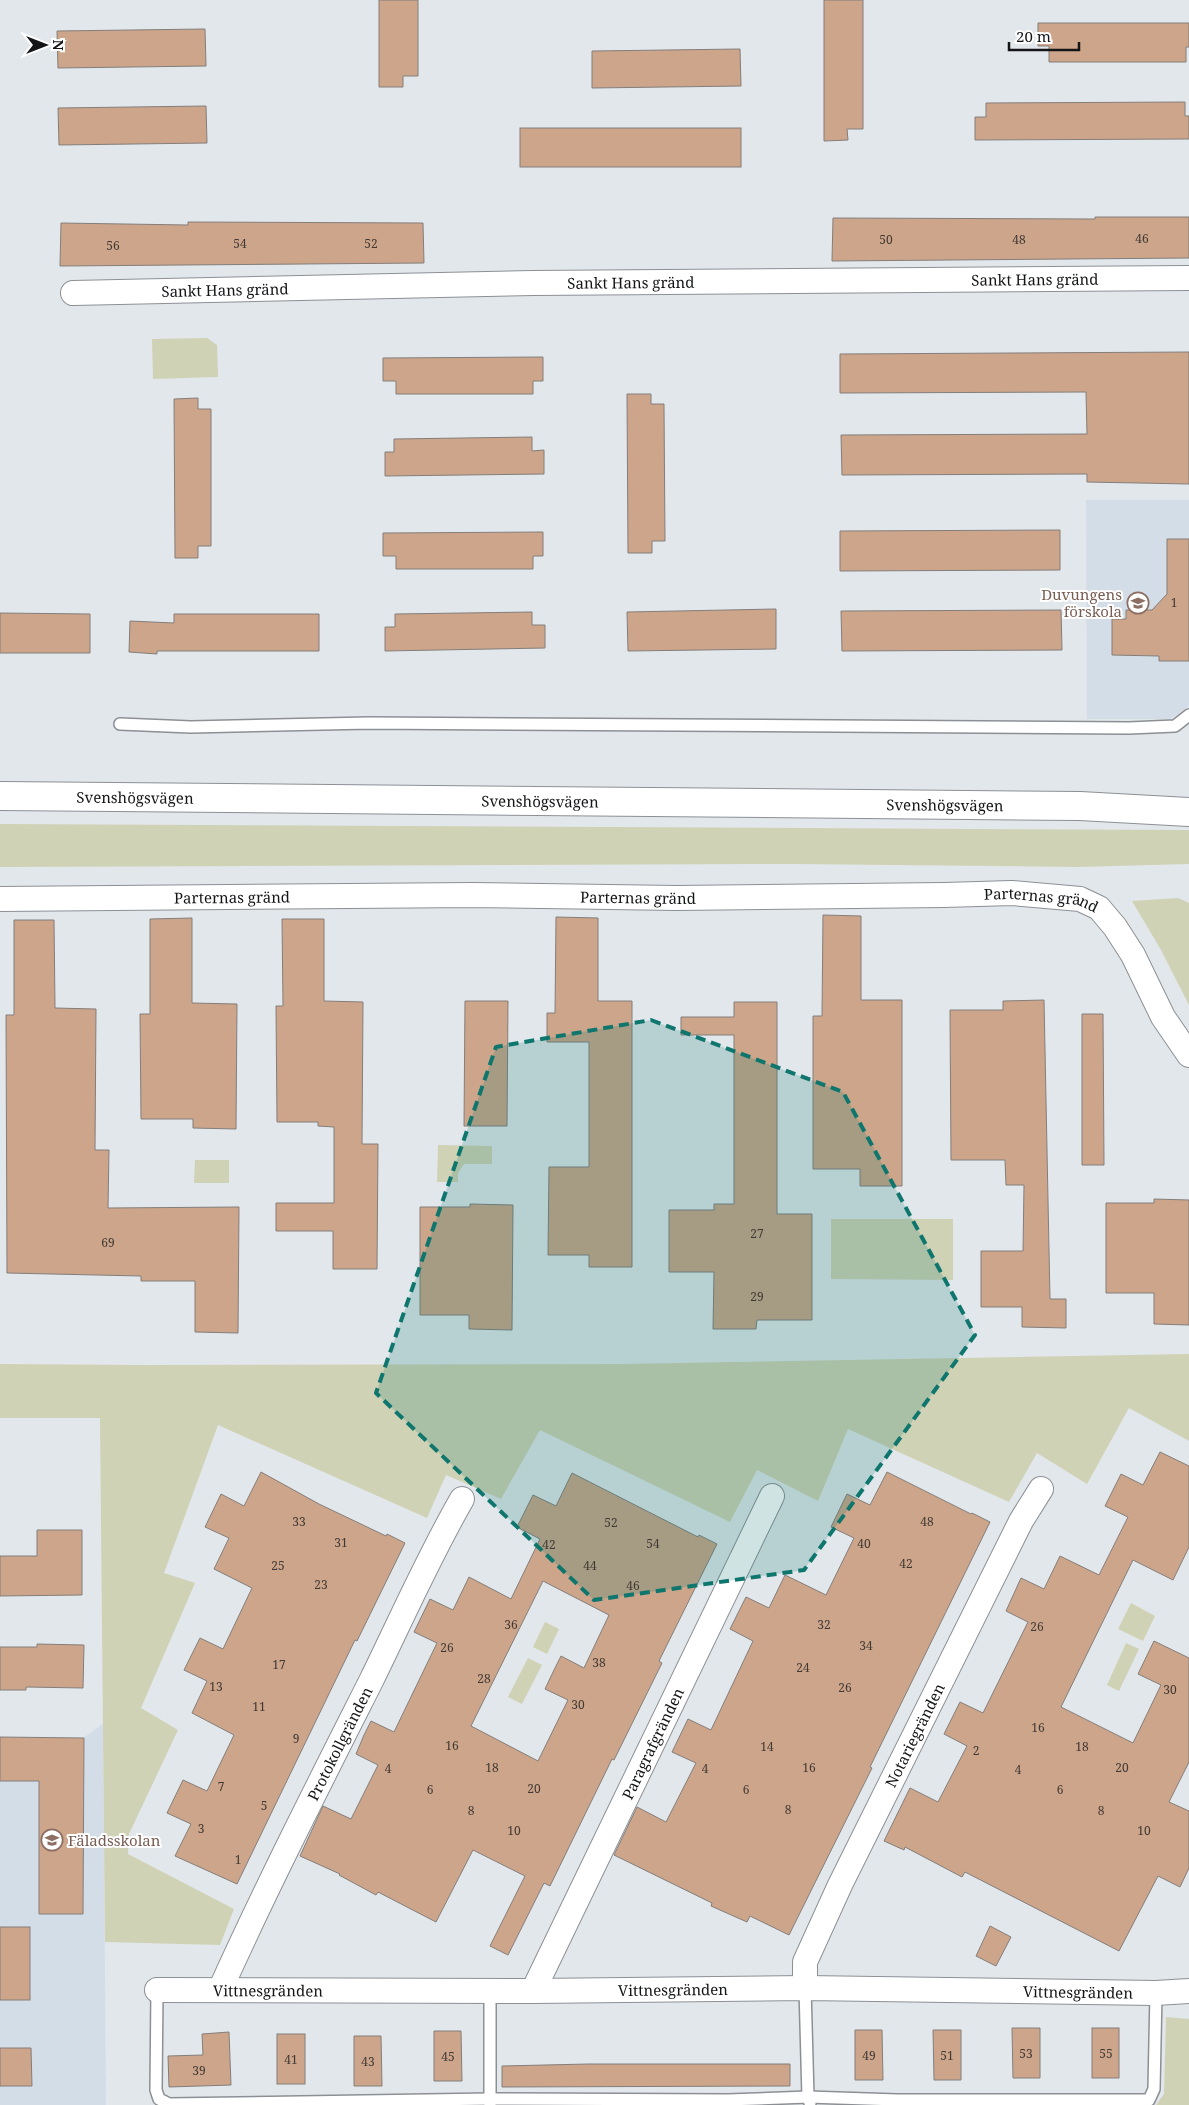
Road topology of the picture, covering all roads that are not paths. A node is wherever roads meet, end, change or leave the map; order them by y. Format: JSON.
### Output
{"nodes":[{"id":1,"x":1189,"y":278,"type":"edge"},
{"id":2,"x":73,"y":293,"type":"dead end"},
{"id":3,"x":1189,"y":715,"type":"edge"},
{"id":4,"x":120,"y":724,"type":"dead end"},
{"id":5,"x":0,"y":796,"type":"edge"},
{"id":6,"x":1189,"y":799,"type":"edge"},
{"id":7,"x":1080,"y":806,"type":"junction"},
{"id":8,"x":1189,"y":812,"type":"edge"},
{"id":9,"x":0,"y":899,"type":"edge"},
{"id":10,"x":1189,"y":1055,"type":"edge"},
{"id":11,"x":1041,"y":1489,"type":"dead end"},
{"id":12,"x":772,"y":1496,"type":"dead end"},
{"id":13,"x":462,"y":1499,"type":"dead end"},
{"id":14,"x":805,"y":1988,"type":"junction"},
{"id":15,"x":157,"y":1990,"type":"joint"},
{"id":16,"x":220,"y":1990,"type":"junction"},
{"id":17,"x":490,"y":1991,"type":"junction"},
{"id":18,"x":533,"y":1991,"type":"junction"},
{"id":19,"x":1189,"y":1991,"type":"edge"},
{"id":20,"x":1156,"y":1993,"type":"junction"},
{"id":21,"x":809,"y":2101,"type":"edge"},
{"id":22,"x":490,"y":2102,"type":"edge"}],
"edges":[{"from":1,"to":2,"type":"street","name":"Sankt Hans gränd"},
{"from":3,"to":4,"type":"lane"},
{"from":5,"to":7,"type":"main road","name":"Svenshögsvägen"},
{"from":6,"to":7,"type":"main road","name":"Svenshögsvägen"},
{"from":7,"to":8,"type":"main road","name":"Svenshögsvägen"},
{"from":9,"to":10,"type":"street","name":"Parternas gränd"},
{"from":11,"to":14,"type":"street","name":"Notariegränden"},
{"from":12,"to":18,"type":"street","name":"Paragrafgränden"},
{"from":13,"to":16,"type":"street","name":"Protokollgränden"},
{"from":14,"to":18,"type":"street","name":"Vittnesgränden"},
{"from":14,"to":20,"type":"street","name":"Vittnesgränden"},
{"from":14,"to":21,"type":"lane"},
{"from":15,"to":16,"type":"street","name":"Vittnesgränden"},
{"from":15,"to":22,"type":"lane"},
{"from":16,"to":17,"type":"street","name":"Vittnesgränden"},
{"from":17,"to":18,"type":"street","name":"Vittnesgränden"},
{"from":17,"to":22,"type":"lane"},
{"from":19,"to":20,"type":"street","name":"Vittnesgränden"},
{"from":20,"to":21,"type":"lane"},
{"from":21,"to":22,"type":"lane"}]}
